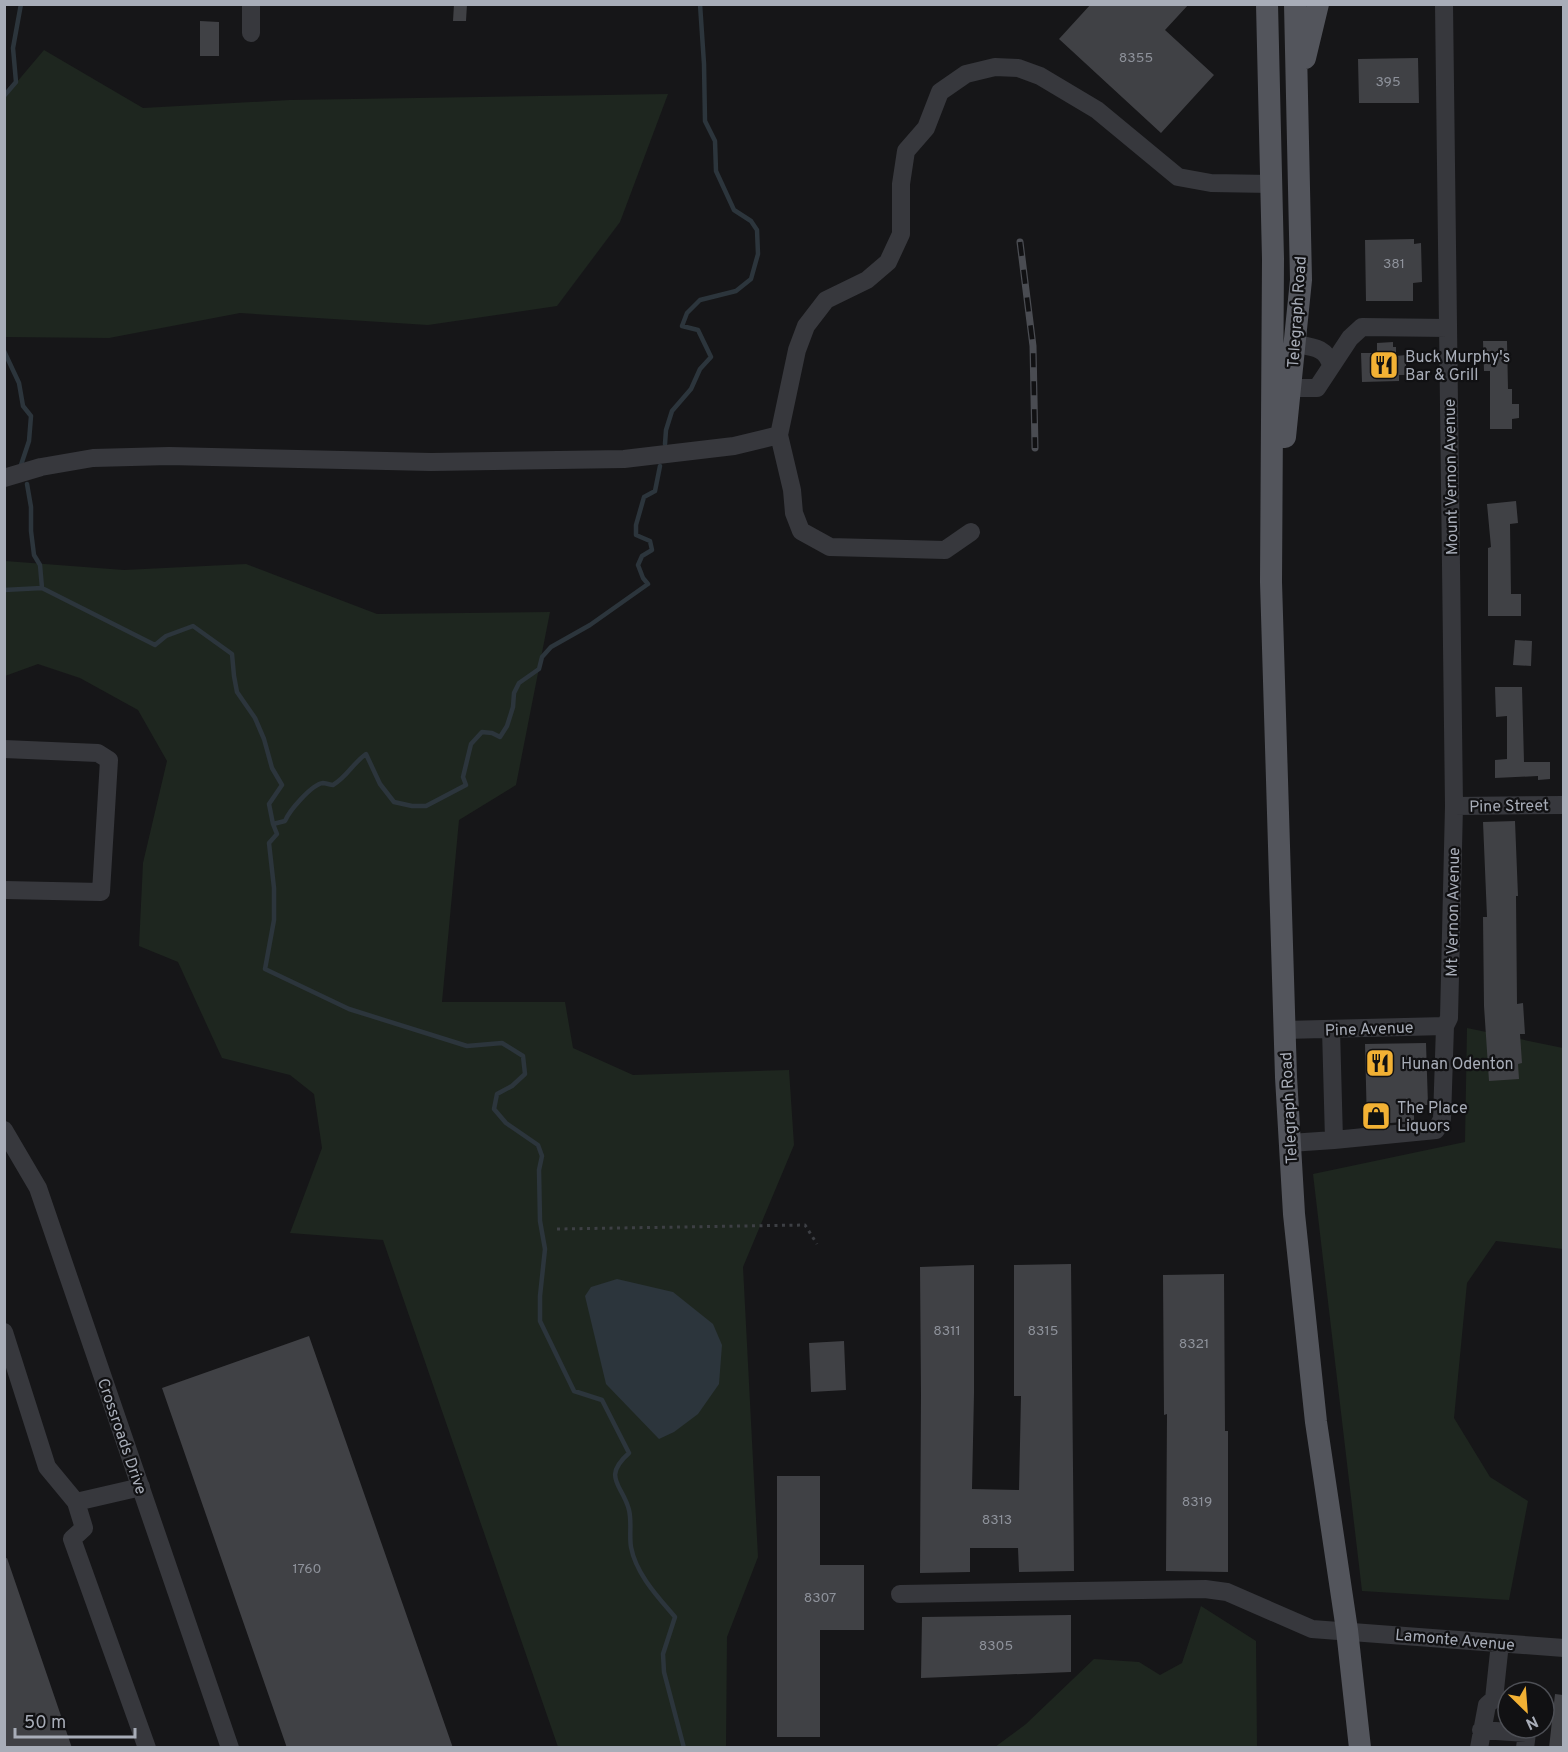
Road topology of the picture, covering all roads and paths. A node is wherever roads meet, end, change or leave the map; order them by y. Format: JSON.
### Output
{"nodes":[{"id":1,"x":251,"y":4,"type":"edge"},
{"id":2,"x":1295,"y":4,"type":"edge"},
{"id":3,"x":1318,"y":4,"type":"edge"},
{"id":4,"x":1443,"y":4,"type":"edge"},
{"id":5,"x":1266,"y":12,"type":"edge"},
{"id":6,"x":251,"y":33,"type":"dead end"},
{"id":7,"x":1297,"y":92,"type":"junction"},
{"id":8,"x":1271,"y":184,"type":"junction"},
{"id":9,"x":1448,"y":328,"type":"junction"},
{"id":10,"x":1294,"y":344,"type":"junction"},
{"id":11,"x":1332,"y":366,"type":"junction"},
{"id":12,"x":1290,"y":388,"type":"junction"},
{"id":13,"x":779,"y":435,"type":"junction"},
{"id":14,"x":4,"y":478,"type":"edge"},
{"id":15,"x":971,"y":532,"type":"dead end"},
{"id":16,"x":1271,"y":582,"type":"junction"},
{"id":17,"x":4,"y":749,"type":"edge"},
{"id":18,"x":1563,"y":805,"type":"edge"},
{"id":19,"x":1454,"y":806,"type":"junction"},
{"id":20,"x":4,"y":890,"type":"edge"},
{"id":21,"x":1447,"y":1022,"type":"junction"},
{"id":22,"x":1331,"y":1029,"type":"junction"},
{"id":23,"x":1284,"y":1030,"type":"junction"},
{"id":24,"x":4,"y":1130,"type":"edge"},
{"id":25,"x":1334,"y":1140,"type":"junction"},
{"id":26,"x":1290,"y":1143,"type":"junction"},
{"id":27,"x":557,"y":1229,"type":"dead end"},
{"id":28,"x":817,"y":1244,"type":"dead end"},
{"id":29,"x":4,"y":1332,"type":"edge"},
{"id":30,"x":141,"y":1487,"type":"junction"},
{"id":31,"x":76,"y":1502,"type":"junction"},
{"id":32,"x":900,"y":1594,"type":"dead end"},
{"id":33,"x":1347,"y":1630,"type":"junction"},
{"id":34,"x":1500,"y":1643,"type":"junction"},
{"id":35,"x":1563,"y":1648,"type":"edge"},
{"id":36,"x":1486,"y":1736,"type":"edge"},
{"id":37,"x":147,"y":1748,"type":"edge"},
{"id":38,"x":230,"y":1748,"type":"edge"},
{"id":39,"x":1360,"y":1748,"type":"edge"},
{"id":40,"x":1376,"y":1748,"type":"edge"},
{"id":41,"x":1525,"y":1748,"type":"edge"}],
"edges":[{"from":1,"to":6,"type":"street"},
{"from":2,"to":7,"type":"main road","name":"Telegraph Road"},
{"from":3,"to":7,"type":"main road"},
{"from":4,"to":9,"type":"street","name":"Mount Vernon Avenue"},
{"from":5,"to":8,"type":"main road","name":"Telegraph Road"},
{"from":7,"to":10,"type":"main road","name":"Telegraph Road"},
{"from":8,"to":13,"type":"street"},
{"from":8,"to":16,"type":"main road","name":"Telegraph Road"},
{"from":9,"to":11,"type":"street"},
{"from":9,"to":19,"type":"street","name":"Mount Vernon Avenue"},
{"from":10,"to":11,"type":"street"},
{"from":10,"to":12,"type":"main road","name":"Telegraph Road"},
{"from":11,"to":12,"type":"street"},
{"from":12,"to":16,"type":"main road","name":"Telegraph Road"},
{"from":13,"to":14,"type":"street"},
{"from":13,"to":15,"type":"street"},
{"from":16,"to":23,"type":"main road","name":"Telegraph Road"},
{"from":17,"to":20,"type":"street"},
{"from":18,"to":19,"type":"street","name":"Pine Street"},
{"from":19,"to":21,"type":"street","name":"Mt Vernon Avenue"},
{"from":21,"to":22,"type":"street","name":"Pine Avenue"},
{"from":21,"to":25,"type":"street","name":"Mt Vernon Avenue"},
{"from":22,"to":23,"type":"street","name":"Pine Avenue"},
{"from":22,"to":25,"type":"street"},
{"from":23,"to":26,"type":"main road","name":"Telegraph Road"},
{"from":24,"to":30,"type":"street","name":"Crossroads Drive"},
{"from":25,"to":26,"type":"street"},
{"from":26,"to":33,"type":"main road","name":"Telegraph Road"},
{"from":27,"to":28,"type":"path"},
{"from":29,"to":31,"type":"street"},
{"from":30,"to":31,"type":"street"},
{"from":30,"to":38,"type":"street","name":"Crossroads Drive"},
{"from":31,"to":37,"type":"street"},
{"from":32,"to":33,"type":"street","name":"Lamonte Avenue"},
{"from":33,"to":34,"type":"street","name":"Lamonte Avenue"},
{"from":33,"to":39,"type":"main road","name":"Telegraph Road"},
{"from":33,"to":40,"type":"main road","name":"Telegraph Road"},
{"from":34,"to":35,"type":"street","name":"Lamonte Avenue"},
{"from":34,"to":36,"type":"street"},
{"from":36,"to":41,"type":"street"}]}
